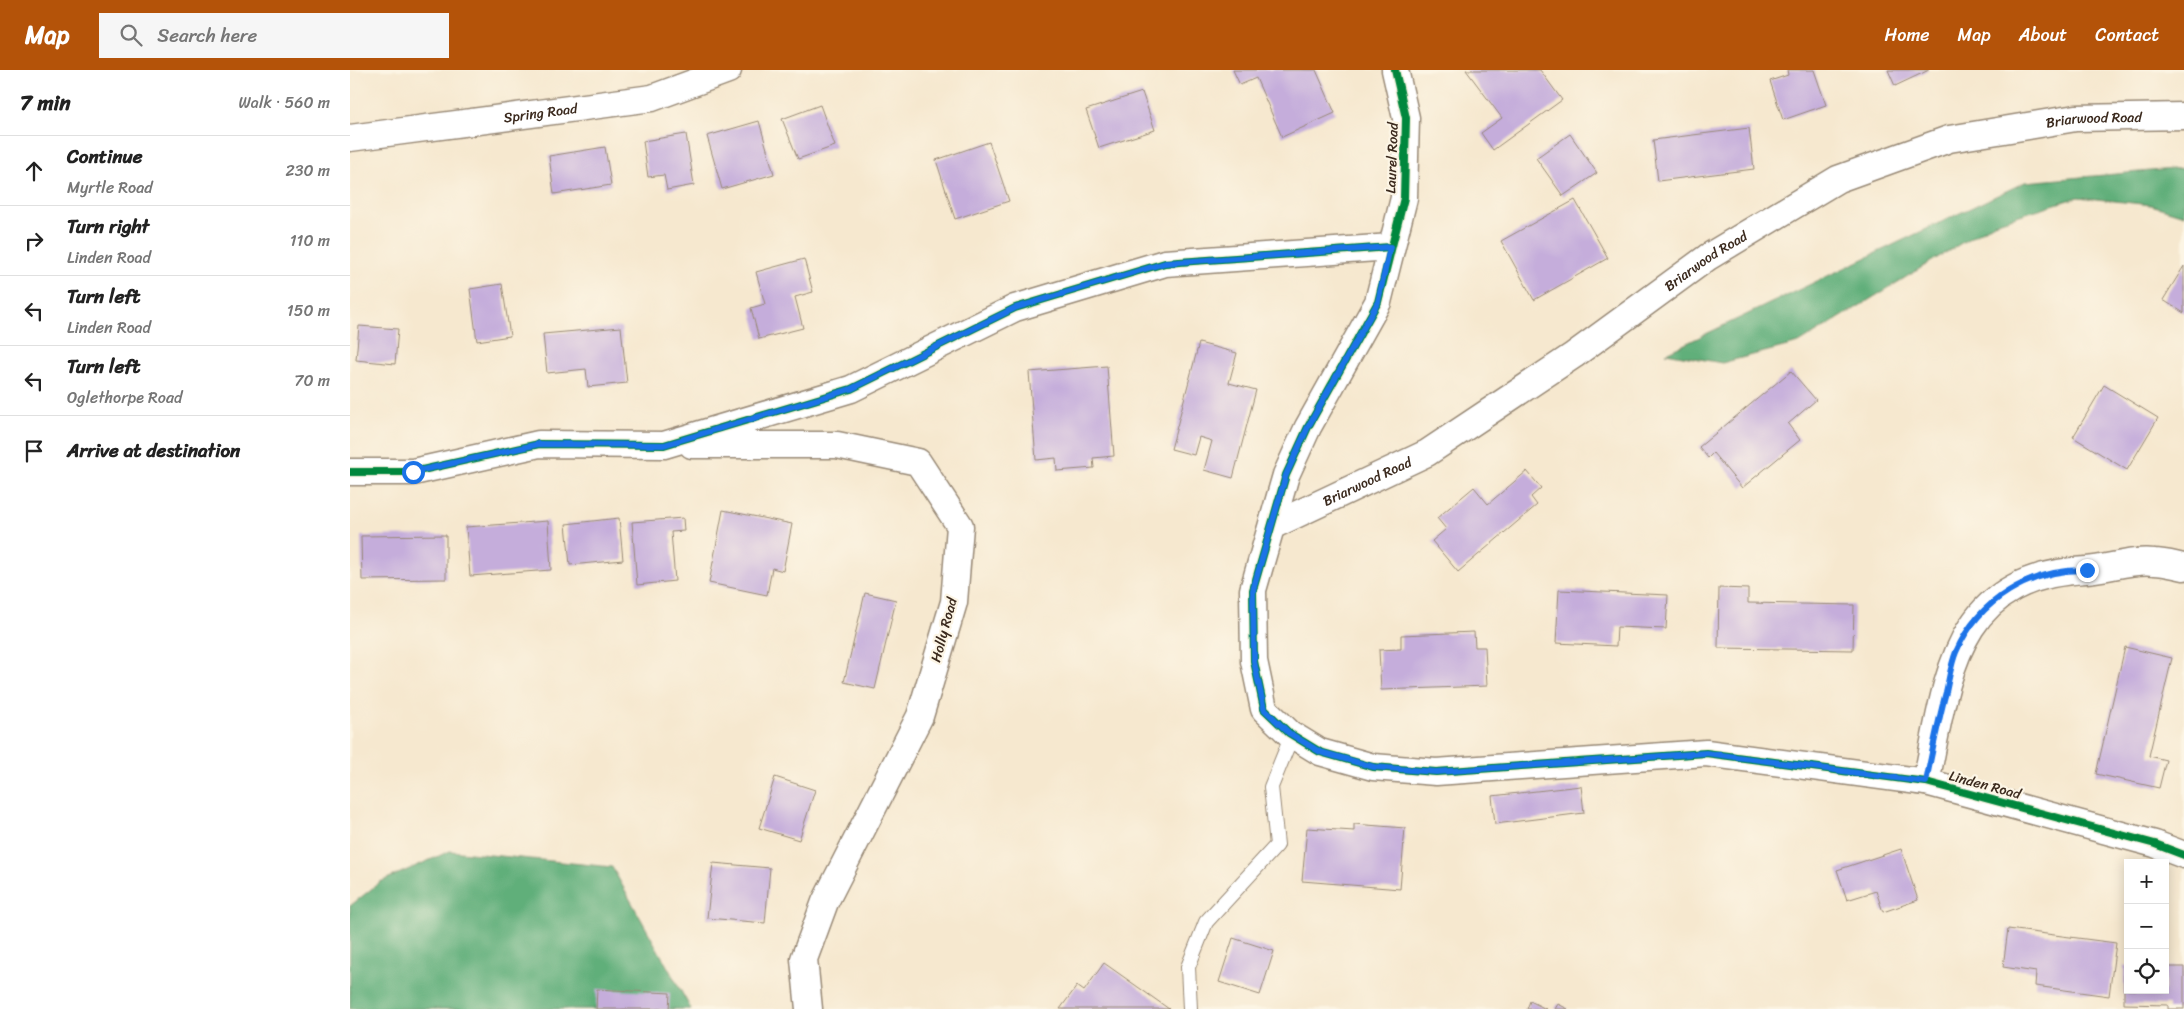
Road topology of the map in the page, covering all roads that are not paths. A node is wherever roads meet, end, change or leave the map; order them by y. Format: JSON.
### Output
{"nodes":[{"id":1,"x":728,"y":70,"type":"edge"},
{"id":2,"x":1395,"y":70,"type":"edge"},
{"id":3,"x":2184,"y":116,"type":"edge"},
{"id":4,"x":350,"y":138,"type":"edge"},
{"id":5,"x":1390,"y":247,"type":"junction"},
{"id":6,"x":664,"y":445,"type":"junction"},
{"id":7,"x":350,"y":472,"type":"edge"},
{"id":8,"x":1272,"y":526,"type":"junction"},
{"id":9,"x":2184,"y":567,"type":"edge"},
{"id":10,"x":1292,"y":735,"type":"junction"},
{"id":11,"x":1926,"y":782,"type":"junction"},
{"id":12,"x":2184,"y":856,"type":"edge"},
{"id":13,"x":809,"y":1009,"type":"edge"},
{"id":14,"x":1190,"y":1009,"type":"edge"}],
"edges":[{"from":1,"to":4,"type":"street","name":"Spring Road"},
{"from":2,"to":5,"type":"street","name":"Laurel Road"},
{"from":3,"to":8,"type":"street","name":"Briarwood Road"},
{"from":5,"to":6,"type":"street"},
{"from":5,"to":8,"type":"street","name":"Linden Road"},
{"from":6,"to":7,"type":"street","name":"Holly Road"},
{"from":6,"to":13,"type":"street","name":"Holly Road"},
{"from":8,"to":10,"type":"street","name":"Linden Road"},
{"from":9,"to":11,"type":"street"},
{"from":10,"to":11,"type":"street","name":"Linden Road"},
{"from":10,"to":14,"type":"lane"},
{"from":11,"to":12,"type":"street","name":"Linden Road"}]}
